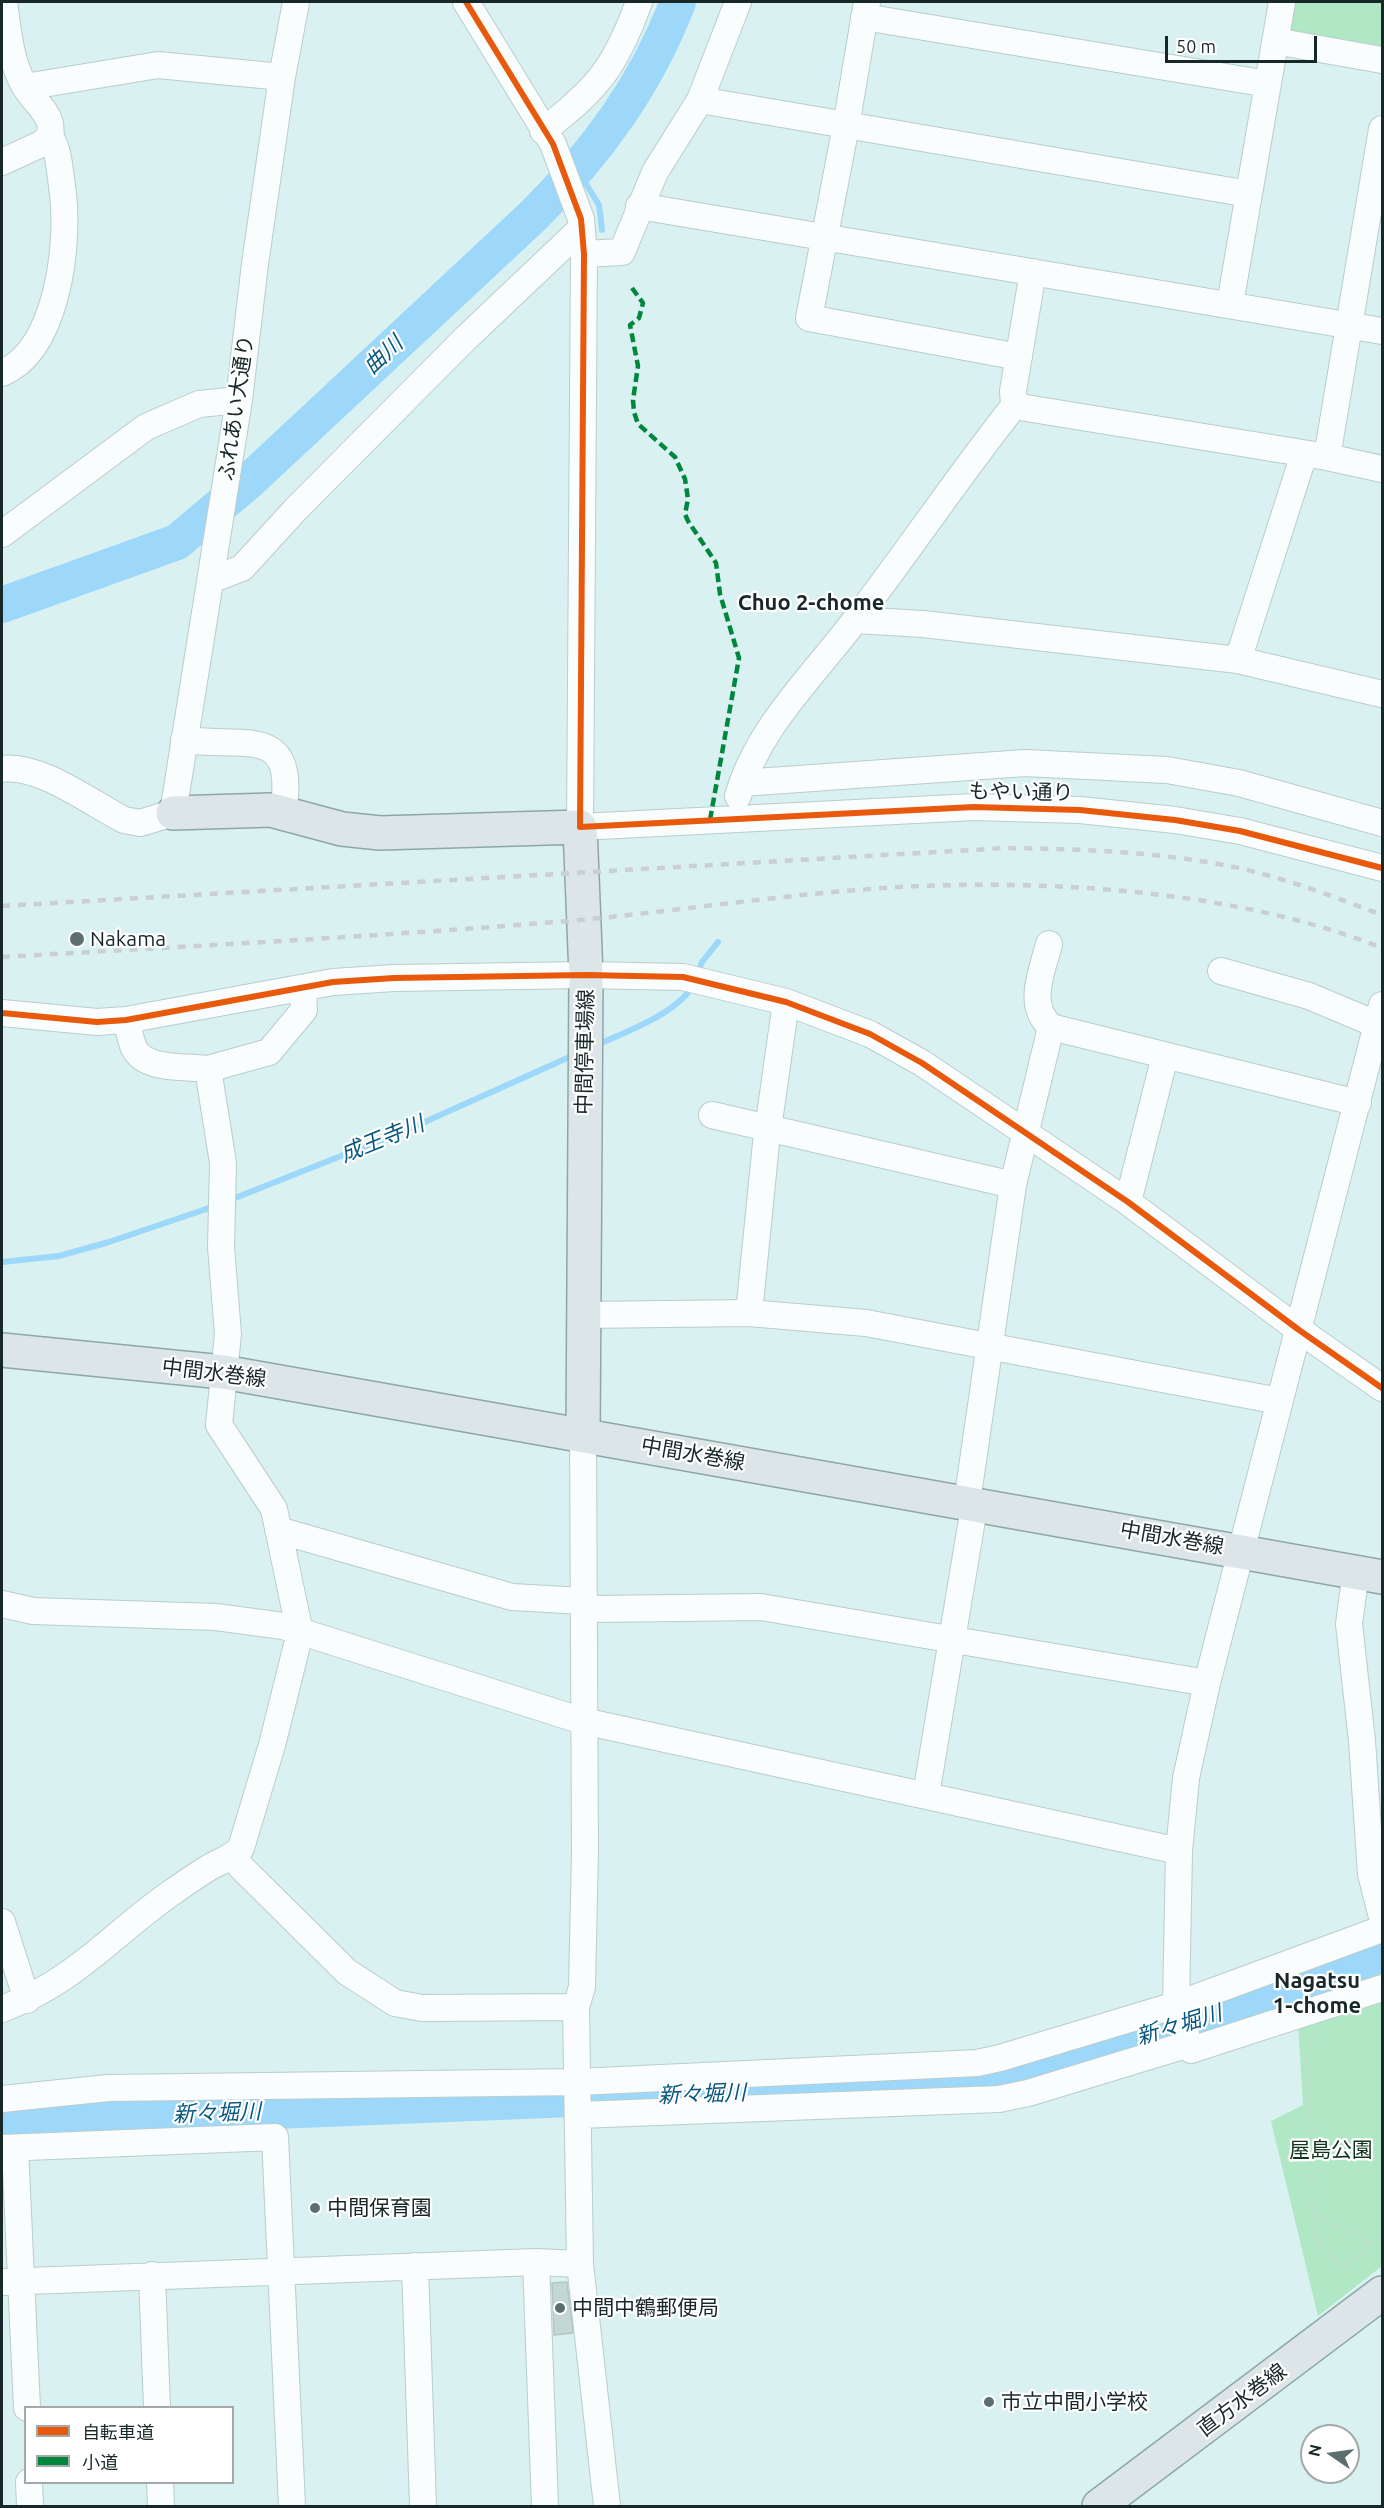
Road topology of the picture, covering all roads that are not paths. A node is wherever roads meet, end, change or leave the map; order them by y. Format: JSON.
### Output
{"nodes":[{"id":1,"x":4,"y":2,"type":"edge"},
{"id":2,"x":296,"y":2,"type":"edge"},
{"id":3,"x":466,"y":2,"type":"edge"},
{"id":4,"x":639,"y":2,"type":"edge"},
{"id":5,"x":738,"y":2,"type":"edge"},
{"id":6,"x":1282,"y":2,"type":"edge"},
{"id":7,"x":866,"y":9,"type":"edge"},
{"id":8,"x":1275,"y":41,"type":"junction"},
{"id":9,"x":1383,"y":60,"type":"edge"},
{"id":10,"x":282,"y":77,"type":"junction"},
{"id":11,"x":1268,"y":84,"type":"junction"},
{"id":12,"x":25,"y":87,"type":"junction"},
{"id":13,"x":700,"y":100,"type":"junction"},
{"id":14,"x":846,"y":126,"type":"junction"},
{"id":15,"x":1383,"y":129,"type":"edge"},
{"id":16,"x":51,"y":136,"type":"junction"},
{"id":17,"x":548,"y":137,"type":"junction"},
{"id":18,"x":2,"y":162,"type":"edge"},
{"id":19,"x":1249,"y":194,"type":"junction"},
{"id":20,"x":639,"y":206,"type":"junction"},
{"id":21,"x":581,"y":224,"type":"junction"},
{"id":22,"x":824,"y":238,"type":"junction"},
{"id":23,"x":584,"y":254,"type":"junction"},
{"id":24,"x":1033,"y":272,"type":"junction"},
{"id":25,"x":1230,"y":304,"type":"junction"},
{"id":26,"x":1349,"y":323,"type":"junction"},
{"id":27,"x":1383,"y":331,"type":"edge"},
{"id":28,"x":1019,"y":357,"type":"junction"},
{"id":29,"x":2,"y":373,"type":"edge"},
{"id":30,"x":239,"y":400,"type":"junction"},
{"id":31,"x":1014,"y":406,"type":"junction"},
{"id":32,"x":1315,"y":455,"type":"junction"},
{"id":33,"x":1383,"y":469,"type":"edge"},
{"id":34,"x":2,"y":534,"type":"edge"},
{"id":35,"x":211,"y":580,"type":"junction"},
{"id":36,"x":856,"y":620,"type":"junction"},
{"id":37,"x":1238,"y":660,"type":"junction"},
{"id":38,"x":1383,"y":694,"type":"edge"},
{"id":39,"x":184,"y":740,"type":"junction"},
{"id":40,"x":2,"y":768,"type":"edge"},
{"id":41,"x":742,"y":783,"type":"junction"},
{"id":42,"x":173,"y":813,"type":"junction"},
{"id":43,"x":283,"y":813,"type":"junction"},
{"id":44,"x":732,"y":819,"type":"junction"},
{"id":45,"x":1383,"y":823,"type":"edge"},
{"id":46,"x":580,"y":827,"type":"junction"},
{"id":47,"x":1383,"y":868,"type":"edge"},
{"id":48,"x":1049,"y":944,"type":"dead end"},
{"id":49,"x":1221,"y":971,"type":"dead end"},
{"id":50,"x":586,"y":975,"type":"junction"},
{"id":51,"x":303,"y":988,"type":"junction"},
{"id":52,"x":786,"y":1002,"type":"junction"},
{"id":53,"x":2,"y":1013,"type":"edge"},
{"id":54,"x":1380,"y":1015,"type":"edge"},
{"id":55,"x":126,"y":1020,"type":"junction"},
{"id":56,"x":1051,"y":1027,"type":"junction"},
{"id":57,"x":1165,"y":1056,"type":"junction"},
{"id":58,"x":208,"y":1069,"type":"junction"},
{"id":59,"x":1358,"y":1103,"type":"junction"},
{"id":60,"x":712,"y":1115,"type":"dead end"},
{"id":61,"x":769,"y":1127,"type":"junction"},
{"id":62,"x":1026,"y":1131,"type":"junction"},
{"id":63,"x":1013,"y":1185,"type":"junction"},
{"id":64,"x":1128,"y":1202,"type":"junction"},
{"id":65,"x":749,"y":1313,"type":"junction"},
{"id":66,"x":583,"y":1315,"type":"junction"},
{"id":67,"x":1299,"y":1330,"type":"junction"},
{"id":68,"x":992,"y":1345,"type":"junction"},
{"id":69,"x":2,"y":1350,"type":"edge"},
{"id":70,"x":223,"y":1372,"type":"junction"},
{"id":71,"x":1383,"y":1388,"type":"edge"},
{"id":72,"x":1279,"y":1401,"type":"junction"},
{"id":73,"x":583,"y":1434,"type":"junction"},
{"id":74,"x":967,"y":1502,"type":"junction"},
{"id":75,"x":278,"y":1530,"type":"junction"},
{"id":76,"x":1241,"y":1550,"type":"junction"},
{"id":77,"x":1369,"y":1575,"type":"edge"},
{"id":78,"x":583,"y":1601,"type":"junction"},
{"id":79,"x":2,"y":1604,"type":"edge"},
{"id":80,"x":300,"y":1633,"type":"junction"},
{"id":81,"x":953,"y":1639,"type":"junction"},
{"id":82,"x":1207,"y":1683,"type":"junction"},
{"id":83,"x":583,"y":1721,"type":"junction"},
{"id":84,"x":926,"y":1795,"type":"junction"},
{"id":85,"x":1179,"y":1851,"type":"junction"},
{"id":86,"x":234,"y":1855,"type":"junction"},
{"id":87,"x":1383,"y":1917,"type":"edge"},
{"id":88,"x":2,"y":1922,"type":"edge"},
{"id":89,"x":1383,"y":1929,"type":"edge"},
{"id":90,"x":1383,"y":1988,"type":"edge"},
{"id":91,"x":27,"y":2000,"type":"junction"},
{"id":92,"x":1176,"y":2005,"type":"junction"},
{"id":93,"x":576,"y":2007,"type":"junction"},
{"id":94,"x":2,"y":2009,"type":"edge"},
{"id":95,"x":1189,"y":2044,"type":"junction"},
{"id":96,"x":578,"y":2098,"type":"junction"},
{"id":97,"x":2,"y":2099,"type":"edge"},
{"id":98,"x":8,"y":2148,"type":"edge"},
{"id":99,"x":536,"y":2262,"type":"junction"},
{"id":100,"x":580,"y":2264,"type":"junction"},
{"id":101,"x":415,"y":2266,"type":"junction"},
{"id":102,"x":283,"y":2270,"type":"junction"},
{"id":103,"x":152,"y":2275,"type":"junction"},
{"id":104,"x":12,"y":2282,"type":"edge"},
{"id":105,"x":1383,"y":2292,"type":"edge"},
{"id":106,"x":27,"y":2406,"type":"edge"},
{"id":107,"x":157,"y":2406,"type":"edge"},
{"id":108,"x":29,"y":2484,"type":"edge"},
{"id":109,"x":160,"y":2484,"type":"edge"},
{"id":110,"x":30,"y":2506,"type":"edge"},
{"id":111,"x":161,"y":2506,"type":"edge"},
{"id":112,"x":292,"y":2506,"type":"edge"},
{"id":113,"x":423,"y":2506,"type":"edge"},
{"id":114,"x":545,"y":2506,"type":"edge"},
{"id":115,"x":607,"y":2506,"type":"edge"},
{"id":116,"x":1100,"y":2506,"type":"edge"}],
"edges":[{"from":1,"to":12,"type":"street"},
{"from":2,"to":10,"type":"street","name":"ふれあい大通り"},
{"from":3,"to":17,"type":"street"},
{"from":4,"to":17,"type":"street"},
{"from":5,"to":13,"type":"street"},
{"from":6,"to":8,"type":"street"},
{"from":7,"to":11,"type":"street"},
{"from":7,"to":14,"type":"street"},
{"from":8,"to":9,"type":"street"},
{"from":8,"to":11,"type":"street"},
{"from":10,"to":12,"type":"street"},
{"from":10,"to":30,"type":"street","name":"ふれあい大通り"},
{"from":11,"to":19,"type":"street"},
{"from":12,"to":16,"type":"street"},
{"from":13,"to":14,"type":"street"},
{"from":13,"to":20,"type":"street"},
{"from":14,"to":19,"type":"street"},
{"from":14,"to":22,"type":"street"},
{"from":15,"to":26,"type":"street"},
{"from":16,"to":18,"type":"street"},
{"from":16,"to":29,"type":"street"},
{"from":17,"to":21,"type":"street"},
{"from":19,"to":25,"type":"street"},
{"from":20,"to":22,"type":"street"},
{"from":20,"to":23,"type":"street"},
{"from":21,"to":23,"type":"street"},
{"from":21,"to":35,"type":"street"},
{"from":22,"to":24,"type":"street"},
{"from":22,"to":28,"type":"street"},
{"from":23,"to":46,"type":"street"},
{"from":24,"to":25,"type":"street"},
{"from":24,"to":28,"type":"street"},
{"from":25,"to":26,"type":"street"},
{"from":26,"to":27,"type":"street"},
{"from":26,"to":32,"type":"street"},
{"from":28,"to":31,"type":"street"},
{"from":30,"to":34,"type":"street"},
{"from":30,"to":35,"type":"street","name":"ふれあい大通り"},
{"from":31,"to":32,"type":"street"},
{"from":31,"to":36,"type":"street"},
{"from":32,"to":33,"type":"street"},
{"from":32,"to":37,"type":"street"},
{"from":35,"to":39,"type":"street","name":"ふれあい大通り"},
{"from":36,"to":37,"type":"street"},
{"from":36,"to":41,"type":"street"},
{"from":37,"to":38,"type":"street"},
{"from":39,"to":42,"type":"street","name":"ふれあい大通り"},
{"from":39,"to":43,"type":"street"},
{"from":40,"to":42,"type":"street"},
{"from":41,"to":44,"type":"street"},
{"from":41,"to":45,"type":"street"},
{"from":42,"to":43,"type":"main road"},
{"from":43,"to":46,"type":"main road"},
{"from":44,"to":46,"type":"street","name":"もやい通り"},
{"from":44,"to":47,"type":"street","name":"もやい通り"},
{"from":46,"to":50,"type":"main road","name":"中間停車場線"},
{"from":48,"to":56,"type":"street"},
{"from":49,"to":54,"type":"street"},
{"from":50,"to":51,"type":"street"},
{"from":50,"to":52,"type":"street"},
{"from":50,"to":66,"type":"main road","name":"中間停車場線"},
{"from":51,"to":55,"type":"street"},
{"from":51,"to":58,"type":"street"},
{"from":52,"to":61,"type":"street"},
{"from":52,"to":62,"type":"street"},
{"from":53,"to":55,"type":"street"},
{"from":54,"to":59,"type":"street"},
{"from":55,"to":58,"type":"street"},
{"from":56,"to":57,"type":"street"},
{"from":56,"to":62,"type":"street"},
{"from":57,"to":59,"type":"street"},
{"from":57,"to":64,"type":"street"},
{"from":58,"to":70,"type":"street"},
{"from":59,"to":67,"type":"street"},
{"from":60,"to":61,"type":"street"},
{"from":61,"to":63,"type":"street"},
{"from":61,"to":65,"type":"street"},
{"from":62,"to":63,"type":"street"},
{"from":62,"to":64,"type":"street"},
{"from":63,"to":68,"type":"street"},
{"from":64,"to":67,"type":"street"},
{"from":65,"to":66,"type":"street"},
{"from":65,"to":68,"type":"street"},
{"from":66,"to":73,"type":"main road","name":"中間停車場線"},
{"from":67,"to":71,"type":"street"},
{"from":67,"to":72,"type":"street"},
{"from":68,"to":72,"type":"street"},
{"from":68,"to":74,"type":"street"},
{"from":69,"to":70,"type":"main road","name":"中間水巻線"},
{"from":70,"to":73,"type":"main road","name":"中間水巻線"},
{"from":70,"to":75,"type":"street"},
{"from":72,"to":76,"type":"street"},
{"from":73,"to":74,"type":"main road","name":"中間水巻線"},
{"from":73,"to":78,"type":"street"},
{"from":74,"to":76,"type":"main road","name":"中間水巻線"},
{"from":74,"to":81,"type":"street"},
{"from":75,"to":78,"type":"street"},
{"from":75,"to":80,"type":"street"},
{"from":76,"to":77,"type":"main road","name":"中間水巻線"},
{"from":76,"to":82,"type":"street"},
{"from":77,"to":87,"type":"street"},
{"from":78,"to":81,"type":"street"},
{"from":78,"to":83,"type":"street"},
{"from":79,"to":80,"type":"street"},
{"from":80,"to":83,"type":"street"},
{"from":80,"to":86,"type":"street"},
{"from":81,"to":82,"type":"street"},
{"from":81,"to":84,"type":"street"},
{"from":82,"to":85,"type":"street"},
{"from":83,"to":84,"type":"street"},
{"from":83,"to":93,"type":"street"},
{"from":84,"to":85,"type":"street"},
{"from":85,"to":92,"type":"street"},
{"from":86,"to":91,"type":"street"},
{"from":86,"to":93,"type":"street"},
{"from":88,"to":91,"type":"street"},
{"from":89,"to":92,"type":"street"},
{"from":90,"to":95,"type":"street"},
{"from":91,"to":94,"type":"street"},
{"from":92,"to":95,"type":"street"},
{"from":92,"to":96,"type":"street"},
{"from":93,"to":96,"type":"street"},
{"from":95,"to":96,"type":"street"},
{"from":96,"to":97,"type":"street"},
{"from":96,"to":100,"type":"street"},
{"from":98,"to":102,"type":"street"},
{"from":98,"to":104,"type":"street"},
{"from":99,"to":100,"type":"street"},
{"from":99,"to":101,"type":"street"},
{"from":99,"to":114,"type":"street"},
{"from":100,"to":115,"type":"street"},
{"from":101,"to":102,"type":"street"},
{"from":101,"to":113,"type":"street"},
{"from":102,"to":103,"type":"street"},
{"from":102,"to":112,"type":"street"},
{"from":103,"to":104,"type":"street"},
{"from":103,"to":107,"type":"street"},
{"from":104,"to":106,"type":"street"},
{"from":105,"to":116,"type":"main road","name":"直方水巻線"},
{"from":108,"to":110,"type":"street"},
{"from":109,"to":111,"type":"street"}]}
